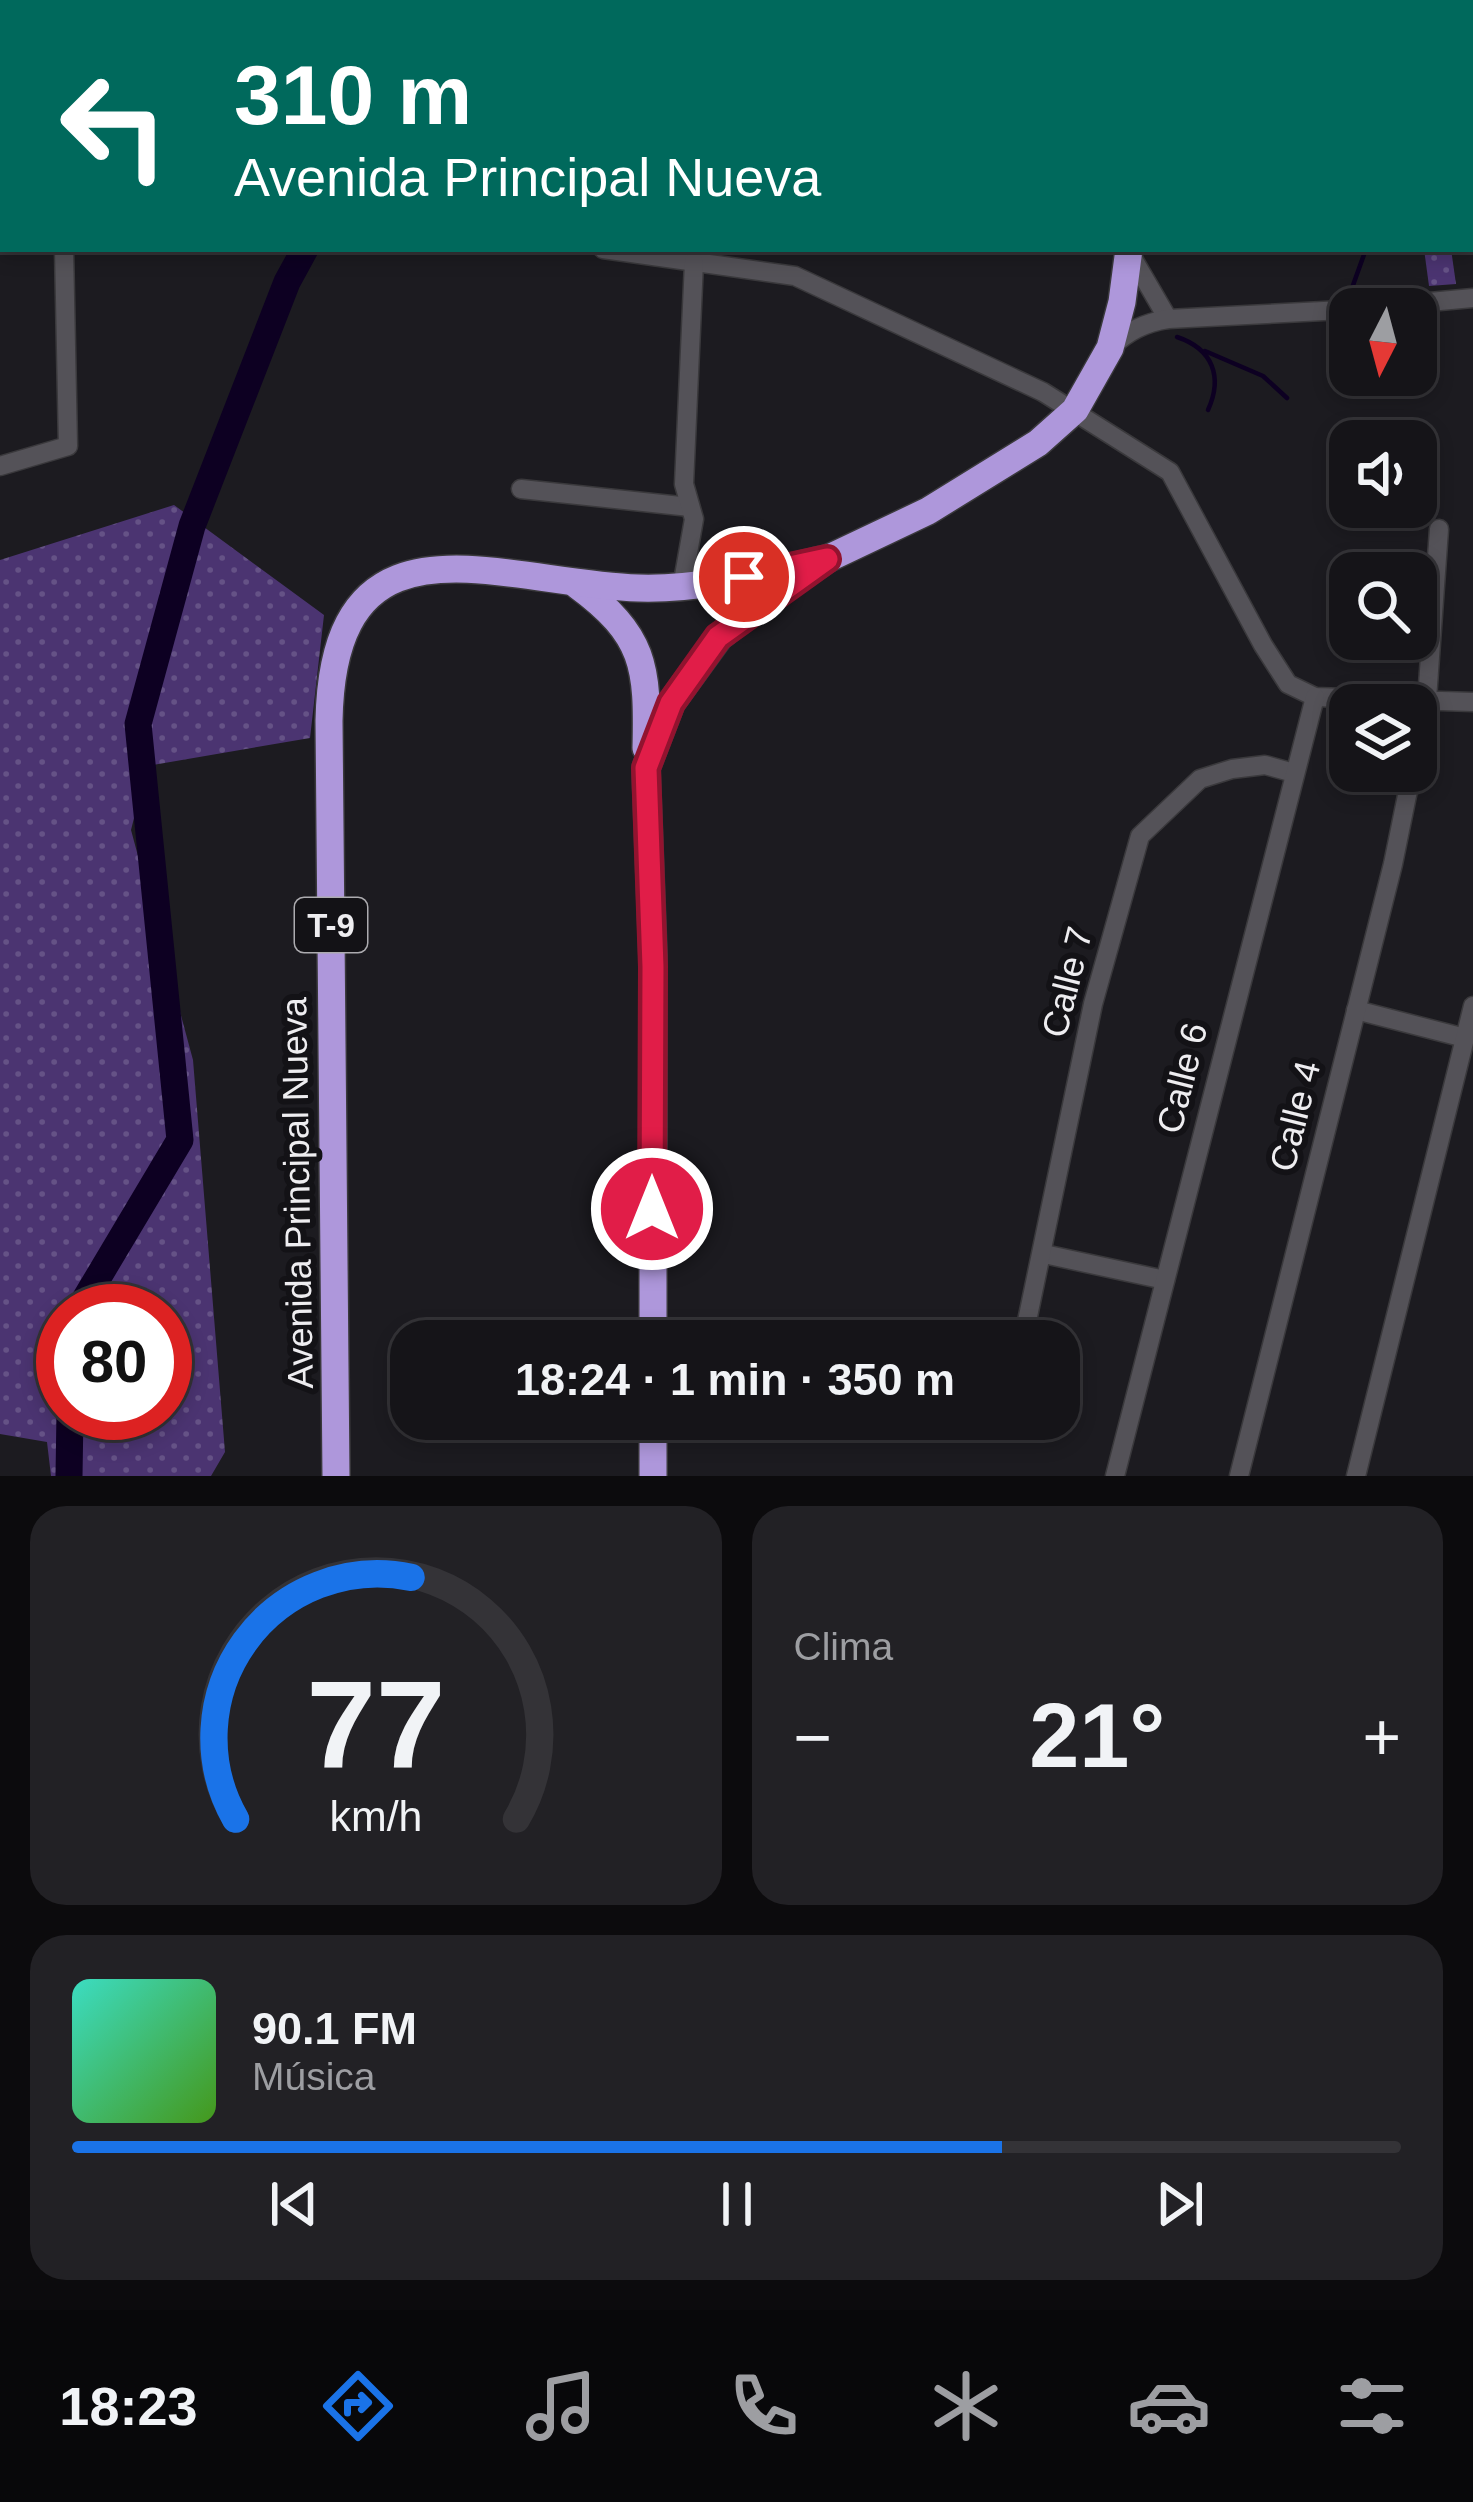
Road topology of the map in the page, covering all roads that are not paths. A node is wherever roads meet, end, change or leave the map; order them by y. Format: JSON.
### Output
{"nodes":[{"id":1,"x":64,"y":252,"type":"edge"},
{"id":2,"x":625,"y":252,"type":"edge"},
{"id":3,"x":1129,"y":252,"type":"edge"},
{"id":4,"x":1130,"y":252,"type":"edge"},
{"id":5,"x":694,"y":262,"type":"junction"},
{"id":6,"x":1473,"y":298,"type":"edge"},
{"id":7,"x":1168,"y":319,"type":"junction"},
{"id":8,"x":1110,"y":348,"type":"junction"},
{"id":9,"x":1075,"y":410,"type":"junction"},
{"id":10,"x":0,"y":466,"type":"edge"},
{"id":11,"x":520,"y":489,"type":"dead end"},
{"id":12,"x":690,"y":507,"type":"junction"},
{"id":13,"x":1439,"y":529,"type":"dead end"},
{"id":14,"x":827,"y":559,"type":"junction"},
{"id":15,"x":573,"y":582,"type":"junction"},
{"id":16,"x":682,"y":587,"type":"junction"},
{"id":17,"x":1428,"y":684,"type":"edge"},
{"id":18,"x":1315,"y":697,"type":"junction"},
{"id":19,"x":1329,"y":697,"type":"edge"},
{"id":20,"x":1437,"y":700,"type":"edge"},
{"id":21,"x":1473,"y":702,"type":"edge"},
{"id":22,"x":646,"y":768,"type":"junction"},
{"id":23,"x":1294,"y":773,"type":"junction"},
{"id":24,"x":1407,"y":792,"type":"edge"},
{"id":25,"x":1473,"y":1008,"type":"edge"},
{"id":26,"x":1356,"y":1010,"type":"junction"},
{"id":27,"x":1465,"y":1038,"type":"junction"},
{"id":28,"x":1044,"y":1254,"type":"junction"},
{"id":29,"x":1165,"y":1280,"type":"junction"},
{"id":30,"x":653,"y":1320,"type":"edge"},
{"id":31,"x":1027,"y":1320,"type":"edge"},
{"id":32,"x":653,"y":1440,"type":"edge"},
{"id":33,"x":336,"y":1476,"type":"edge"},
{"id":34,"x":653,"y":1476,"type":"edge"},
{"id":35,"x":1115,"y":1476,"type":"edge"},
{"id":36,"x":1239,"y":1476,"type":"edge"},
{"id":37,"x":1356,"y":1476,"type":"edge"}],
"edges":[{"from":1,"to":10,"type":"street"},
{"from":2,"to":5,"type":"street"},
{"from":3,"to":8,"type":"highway","number":"T-9"},
{"from":4,"to":7,"type":"street"},
{"from":5,"to":9,"type":"street"},
{"from":5,"to":12,"type":"street"},
{"from":6,"to":7,"type":"street"},
{"from":7,"to":8,"type":"street"},
{"from":8,"to":9,"type":"highway","number":"T-9"},
{"from":9,"to":14,"type":"highway","number":"T-9"},
{"from":9,"to":18,"type":"street"},
{"from":11,"to":12,"type":"street"},
{"from":12,"to":16,"type":"street"},
{"from":13,"to":17,"type":"street"},
{"from":14,"to":16,"type":"highway","name":"Avenida Principal Nueva","number":"T-9"},
{"from":14,"to":22,"type":"highway","number":"T-9"},
{"from":15,"to":16,"type":"highway","name":"Avenida Principal Nueva","number":"T-9"},
{"from":15,"to":22,"type":"highway","number":"T-9"},
{"from":15,"to":33,"type":"highway","name":"Avenida Principal Nueva","number":"T-9"},
{"from":18,"to":19,"type":"street"},
{"from":18,"to":23,"type":"street","name":"Calle 6"},
{"from":20,"to":21,"type":"street"},
{"from":22,"to":30,"type":"highway","number":"T-9"},
{"from":23,"to":28,"type":"street","name":"Calle 7"},
{"from":23,"to":29,"type":"street","name":"Calle 6"},
{"from":24,"to":26,"type":"street","name":"Calle 4"},
{"from":25,"to":27,"type":"street"},
{"from":26,"to":27,"type":"street"},
{"from":26,"to":36,"type":"street","name":"Calle 4"},
{"from":27,"to":37,"type":"street"},
{"from":28,"to":29,"type":"street"},
{"from":28,"to":31,"type":"street","name":"Calle 7"},
{"from":29,"to":35,"type":"street","name":"Calle 6"},
{"from":32,"to":34,"type":"highway"}]}
